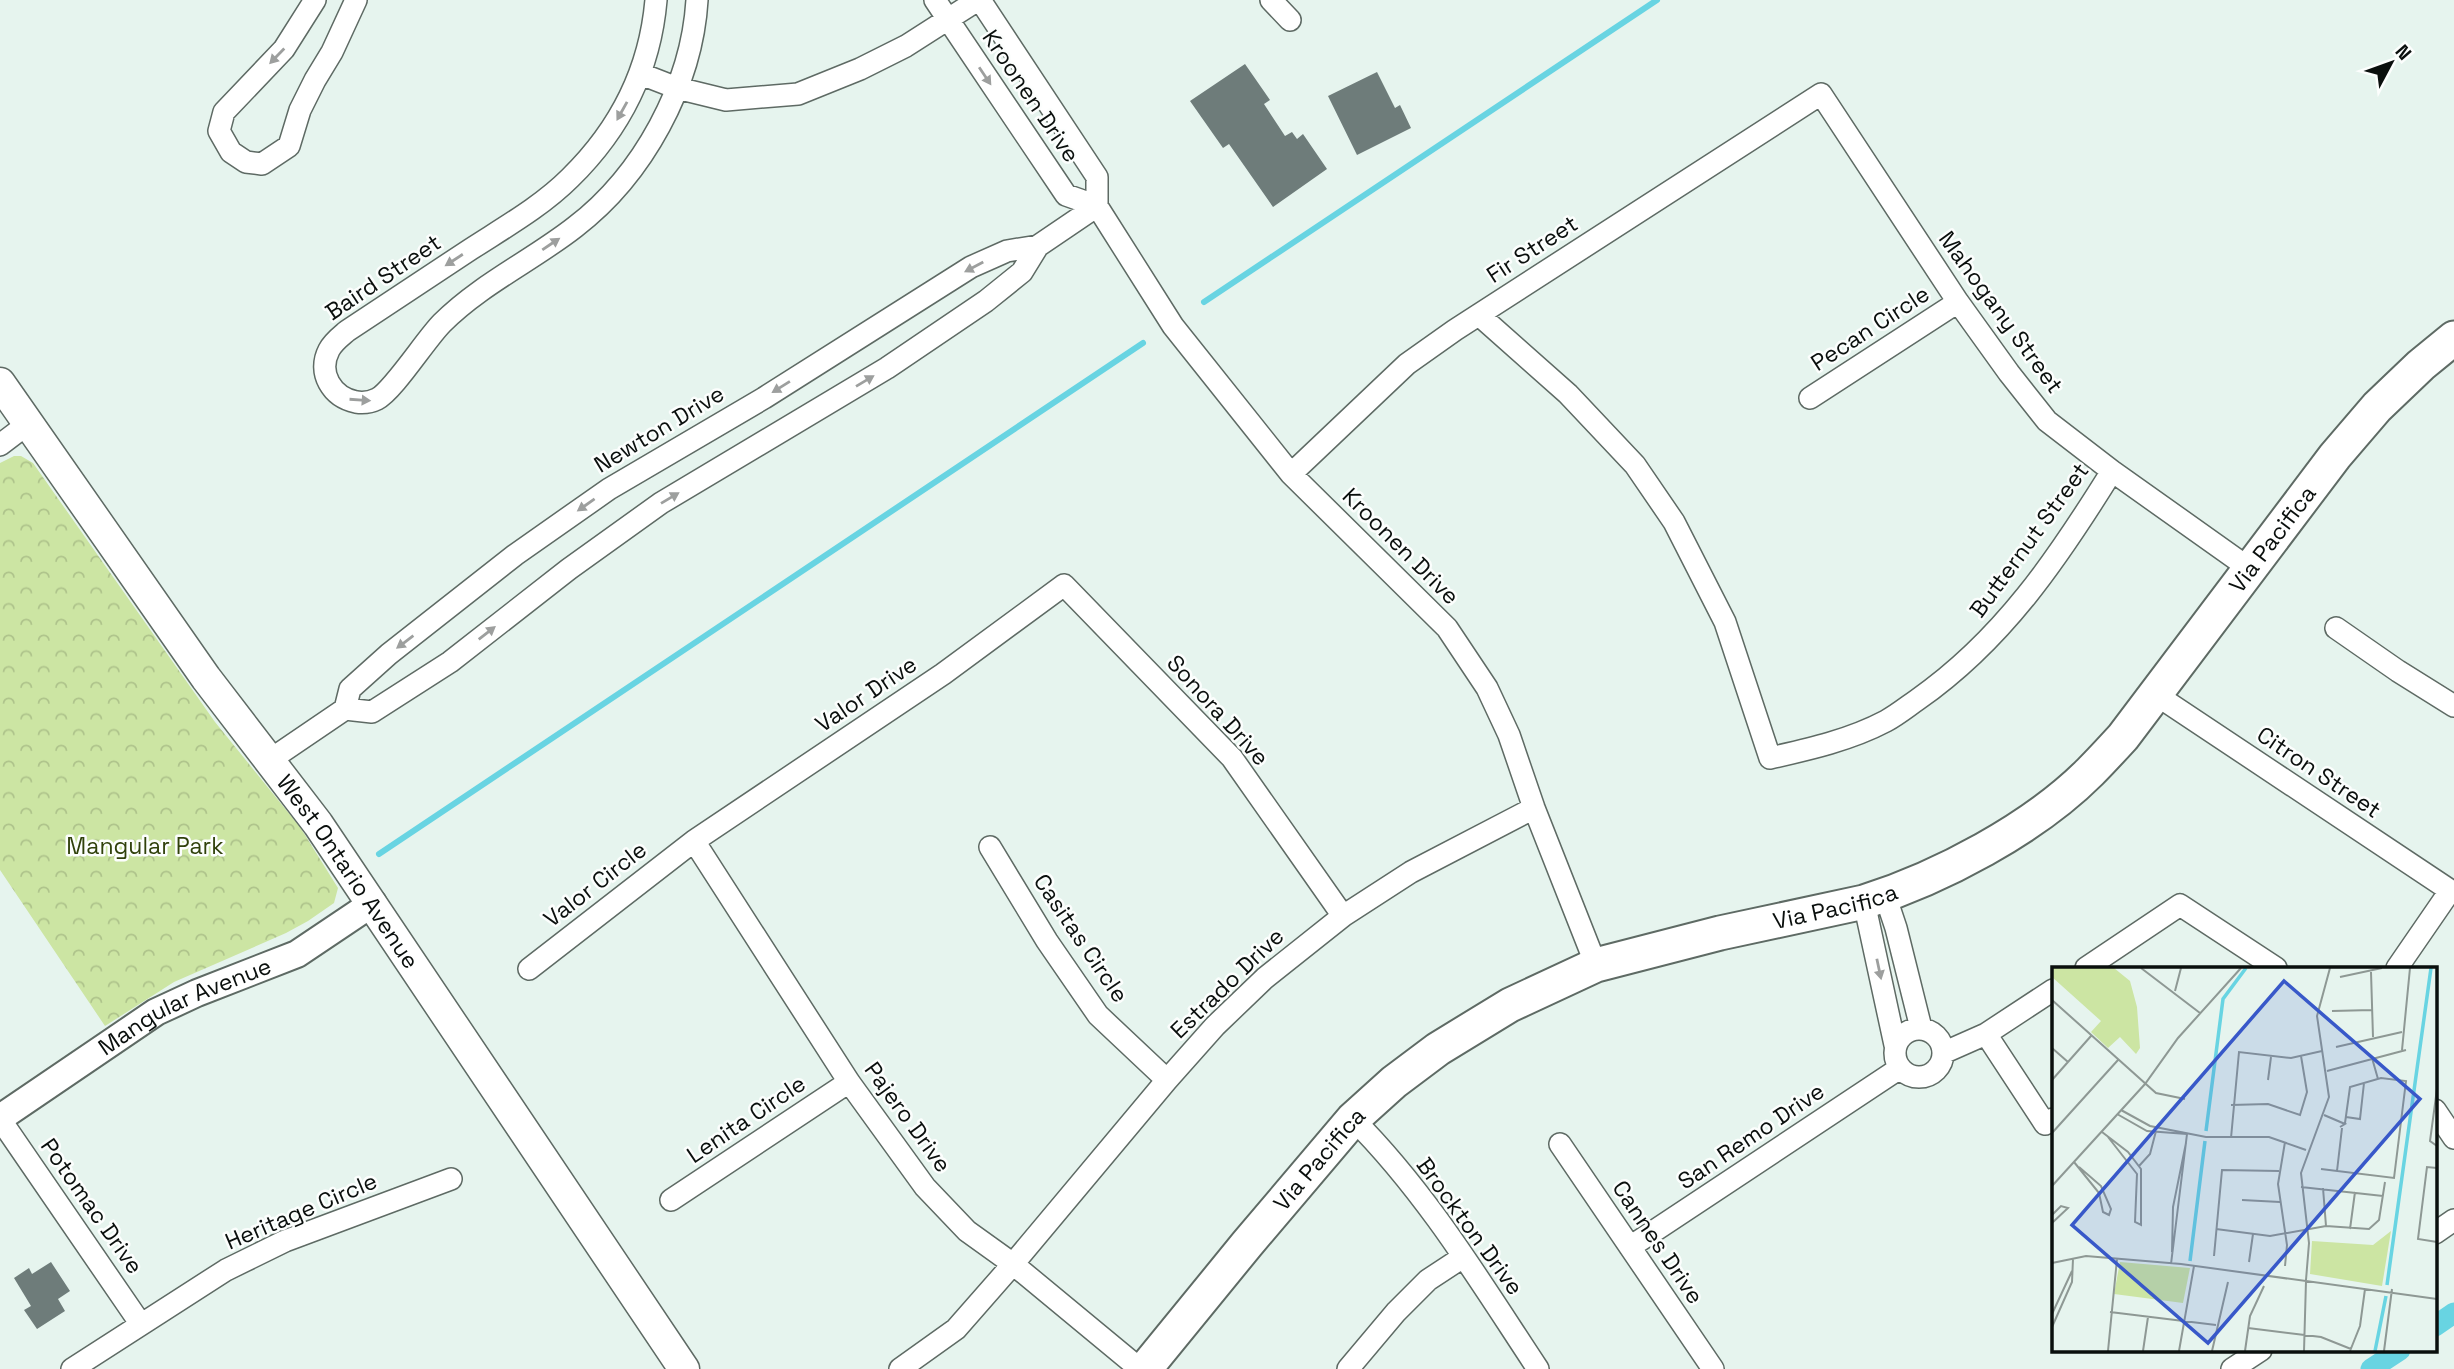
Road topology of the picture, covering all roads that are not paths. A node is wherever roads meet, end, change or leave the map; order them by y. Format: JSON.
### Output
{"nodes":[{"id":1,"x":315,"y":0,"type":"edge"},
{"id":2,"x":356,"y":0,"type":"edge"},
{"id":3,"x":656,"y":0,"type":"edge"},
{"id":4,"x":697,"y":0,"type":"edge"},
{"id":5,"x":935,"y":0,"type":"edge"},
{"id":6,"x":979,"y":0,"type":"edge"},
{"id":7,"x":1271,"y":0,"type":"edge"},
{"id":8,"x":947,"y":19,"type":"junction"},
{"id":9,"x":1290,"y":20,"type":"dead end"},
{"id":10,"x":641,"y":74,"type":"junction"},
{"id":11,"x":677,"y":88,"type":"junction"},
{"id":12,"x":1821,"y":94,"type":"joint"},
{"id":13,"x":1097,"y":205,"type":"junction"},
{"id":14,"x":1038,"y":246,"type":"junction"},
{"id":15,"x":1958,"y":302,"type":"junction"},
{"id":16,"x":1479,"y":315,"type":"junction"},
{"id":17,"x":2454,"y":338,"type":"edge"},
{"id":18,"x":0,"y":383,"type":"edge"},
{"id":19,"x":1810,"y":398,"type":"dead end"},
{"id":20,"x":29,"y":423,"type":"junction"},
{"id":21,"x":0,"y":445,"type":"edge"},
{"id":22,"x":2112,"y":471,"type":"junction"},
{"id":23,"x":1291,"y":474,"type":"junction"},
{"id":24,"x":2250,"y":569,"type":"junction"},
{"id":25,"x":1064,"y":585,"type":"joint"},
{"id":26,"x":2336,"y":628,"type":"dead end"},
{"id":27,"x":2155,"y":694,"type":"junction"},
{"id":28,"x":2454,"y":706,"type":"edge"},
{"id":29,"x":345,"y":709,"type":"junction"},
{"id":30,"x":270,"y":760,"type":"junction"},
{"id":31,"x":1534,"y":808,"type":"junction"},
{"id":32,"x":694,"y":841,"type":"junction"},
{"id":33,"x":990,"y":847,"type":"dead end"},
{"id":34,"x":2452,"y":892,"type":"edge"},
{"id":35,"x":1875,"y":899,"type":"junction"},
{"id":36,"x":373,"y":903,"type":"junction"},
{"id":37,"x":1343,"y":916,"type":"junction"},
{"id":38,"x":1596,"y":965,"type":"junction"},
{"id":39,"x":2087,"y":967,"type":"edge"},
{"id":40,"x":2272,"y":967,"type":"edge"},
{"id":41,"x":2398,"y":967,"type":"edge"},
{"id":42,"x":528,"y":969,"type":"dead end"},
{"id":43,"x":2052,"y":991,"type":"edge"},
{"id":44,"x":1921,"y":1028,"type":"junction"},
{"id":45,"x":1986,"y":1034,"type":"junction"},
{"id":46,"x":1895,"y":1045,"type":"junction"},
{"id":47,"x":1943,"y":1053,"type":"junction"},
{"id":48,"x":1900,"y":1069,"type":"junction"},
{"id":49,"x":1167,"y":1080,"type":"junction"},
{"id":50,"x":849,"y":1082,"type":"junction"},
{"id":51,"x":2436,"y":1111,"type":"edge"},
{"id":52,"x":0,"y":1118,"type":"edge"},
{"id":53,"x":1353,"y":1119,"type":"junction"},
{"id":54,"x":2052,"y":1120,"type":"edge"},
{"id":55,"x":2454,"y":1138,"type":"edge"},
{"id":56,"x":1560,"y":1144,"type":"dead end"},
{"id":57,"x":451,"y":1179,"type":"dead end"},
{"id":58,"x":671,"y":1200,"type":"dead end"},
{"id":59,"x":2454,"y":1220,"type":"edge"},
{"id":60,"x":2436,"y":1232,"type":"edge"},
{"id":61,"x":1630,"y":1247,"type":"junction"},
{"id":62,"x":1463,"y":1257,"type":"junction"},
{"id":63,"x":1013,"y":1264,"type":"junction"},
{"id":64,"x":140,"y":1323,"type":"junction"},
{"id":65,"x":2258,"y":1352,"type":"edge"},
{"id":66,"x":72,"y":1369,"type":"edge"},
{"id":67,"x":684,"y":1369,"type":"edge"},
{"id":68,"x":900,"y":1369,"type":"edge"},
{"id":69,"x":1142,"y":1369,"type":"edge"},
{"id":70,"x":1348,"y":1369,"type":"edge"},
{"id":71,"x":1538,"y":1369,"type":"edge"},
{"id":72,"x":1713,"y":1369,"type":"edge"},
{"id":73,"x":2232,"y":1369,"type":"edge"}],
"edges":[{"from":1,"to":2,"type":"street","one_way":true},
{"from":3,"to":10,"type":"street","name":"Baird Street"},
{"from":4,"to":11,"type":"street","name":"Baird Street"},
{"from":5,"to":8,"type":"street","name":"Kroonen Drive"},
{"from":6,"to":8,"type":"street"},
{"from":6,"to":13,"type":"street","name":"Kroonen Drive"},
{"from":7,"to":9,"type":"street"},
{"from":8,"to":11,"type":"street"},
{"from":8,"to":13,"type":"street","name":"Kroonen Drive","one_way":true},
{"from":10,"to":11,"type":"street"},
{"from":10,"to":11,"type":"street","name":"Baird Street","one_way":true},
{"from":12,"to":15,"type":"street","name":"Mahogany Street"},
{"from":12,"to":16,"type":"street","name":"Fir Street"},
{"from":13,"to":14,"type":"street","name":"Newton Drive"},
{"from":13,"to":23,"type":"street","name":"Kroonen Drive"},
{"from":29,"to":14,"type":"street","name":"Newton Drive","one_way":true},
{"from":14,"to":29,"type":"street","name":"Newton Drive","one_way":true},
{"from":15,"to":19,"type":"street","name":"Pecan Circle"},
{"from":15,"to":22,"type":"street","name":"Mahogany Street"},
{"from":16,"to":22,"type":"street","name":"Butternut Street"},
{"from":16,"to":23,"type":"street","name":"Fir Street"},
{"from":17,"to":24,"type":"main road","name":"Via Pacifica"},
{"from":18,"to":20,"type":"main road","name":"West Ontario Avenue"},
{"from":20,"to":21,"type":"street"},
{"from":20,"to":30,"type":"main road","name":"West Ontario Avenue"},
{"from":22,"to":24,"type":"street","name":"Mahogany Street"},
{"from":23,"to":31,"type":"street","name":"Kroonen Drive"},
{"from":24,"to":27,"type":"main road","name":"Via Pacifica"},
{"from":25,"to":32,"type":"street","name":"Valor Drive"},
{"from":25,"to":37,"type":"street","name":"Sonora Drive"},
{"from":26,"to":28,"type":"street"},
{"from":27,"to":34,"type":"street","name":"Citron Street"},
{"from":27,"to":35,"type":"main road","name":"Via Pacifica"},
{"from":29,"to":30,"type":"street","name":"Newton Drive"},
{"from":30,"to":36,"type":"main road","name":"West Ontario Avenue"},
{"from":31,"to":37,"type":"street","name":"Estrado Drive"},
{"from":31,"to":38,"type":"street","name":"Kroonen Drive"},
{"from":32,"to":42,"type":"street","name":"Valor Circle"},
{"from":32,"to":50,"type":"street","name":"Pajero Drive"},
{"from":33,"to":49,"type":"street","name":"Casitas Circle"},
{"from":34,"to":41,"type":"street"},
{"from":35,"to":38,"type":"main road","name":"Via Pacifica"},
{"from":35,"to":44,"type":"street"},
{"from":35,"to":46,"type":"street","one_way":true},
{"from":36,"to":52,"type":"street","name":"Mangular Avenue"},
{"from":36,"to":67,"type":"main road","name":"West Ontario Avenue"},
{"from":37,"to":49,"type":"street","name":"Estrado Drive"},
{"from":38,"to":53,"type":"main road","name":"Via Pacifica"},
{"from":39,"to":40,"type":"street"},
{"from":43,"to":45,"type":"street"},
{"from":44,"to":46,"type":"street"},
{"from":44,"to":47,"type":"street"},
{"from":45,"to":47,"type":"street"},
{"from":45,"to":54,"type":"street"},
{"from":46,"to":48,"type":"street"},
{"from":47,"to":48,"type":"street"},
{"from":48,"to":61,"type":"street","name":"San Remo Drive"},
{"from":49,"to":63,"type":"street","name":"Estrado Drive"},
{"from":50,"to":58,"type":"street","name":"Lenita Circle"},
{"from":50,"to":63,"type":"street","name":"Pajero Drive"},
{"from":51,"to":55,"type":"street"},
{"from":52,"to":64,"type":"street","name":"Potomac Drive"},
{"from":53,"to":62,"type":"street","name":"Brockton Drive"},
{"from":53,"to":69,"type":"main road","name":"Via Pacifica"},
{"from":56,"to":61,"type":"street","name":"Cannes Drive"},
{"from":57,"to":64,"type":"street","name":"Heritage Circle"},
{"from":59,"to":60,"type":"street"},
{"from":61,"to":72,"type":"street","name":"Cannes Drive"},
{"from":62,"to":70,"type":"street"},
{"from":62,"to":71,"type":"street","name":"Brockton Drive"},
{"from":63,"to":68,"type":"street","name":"Estrado Drive"},
{"from":63,"to":69,"type":"street","name":"Pajero Drive"},
{"from":64,"to":66,"type":"street","name":"Heritage Circle"},
{"from":65,"to":73,"type":"street"}]}
